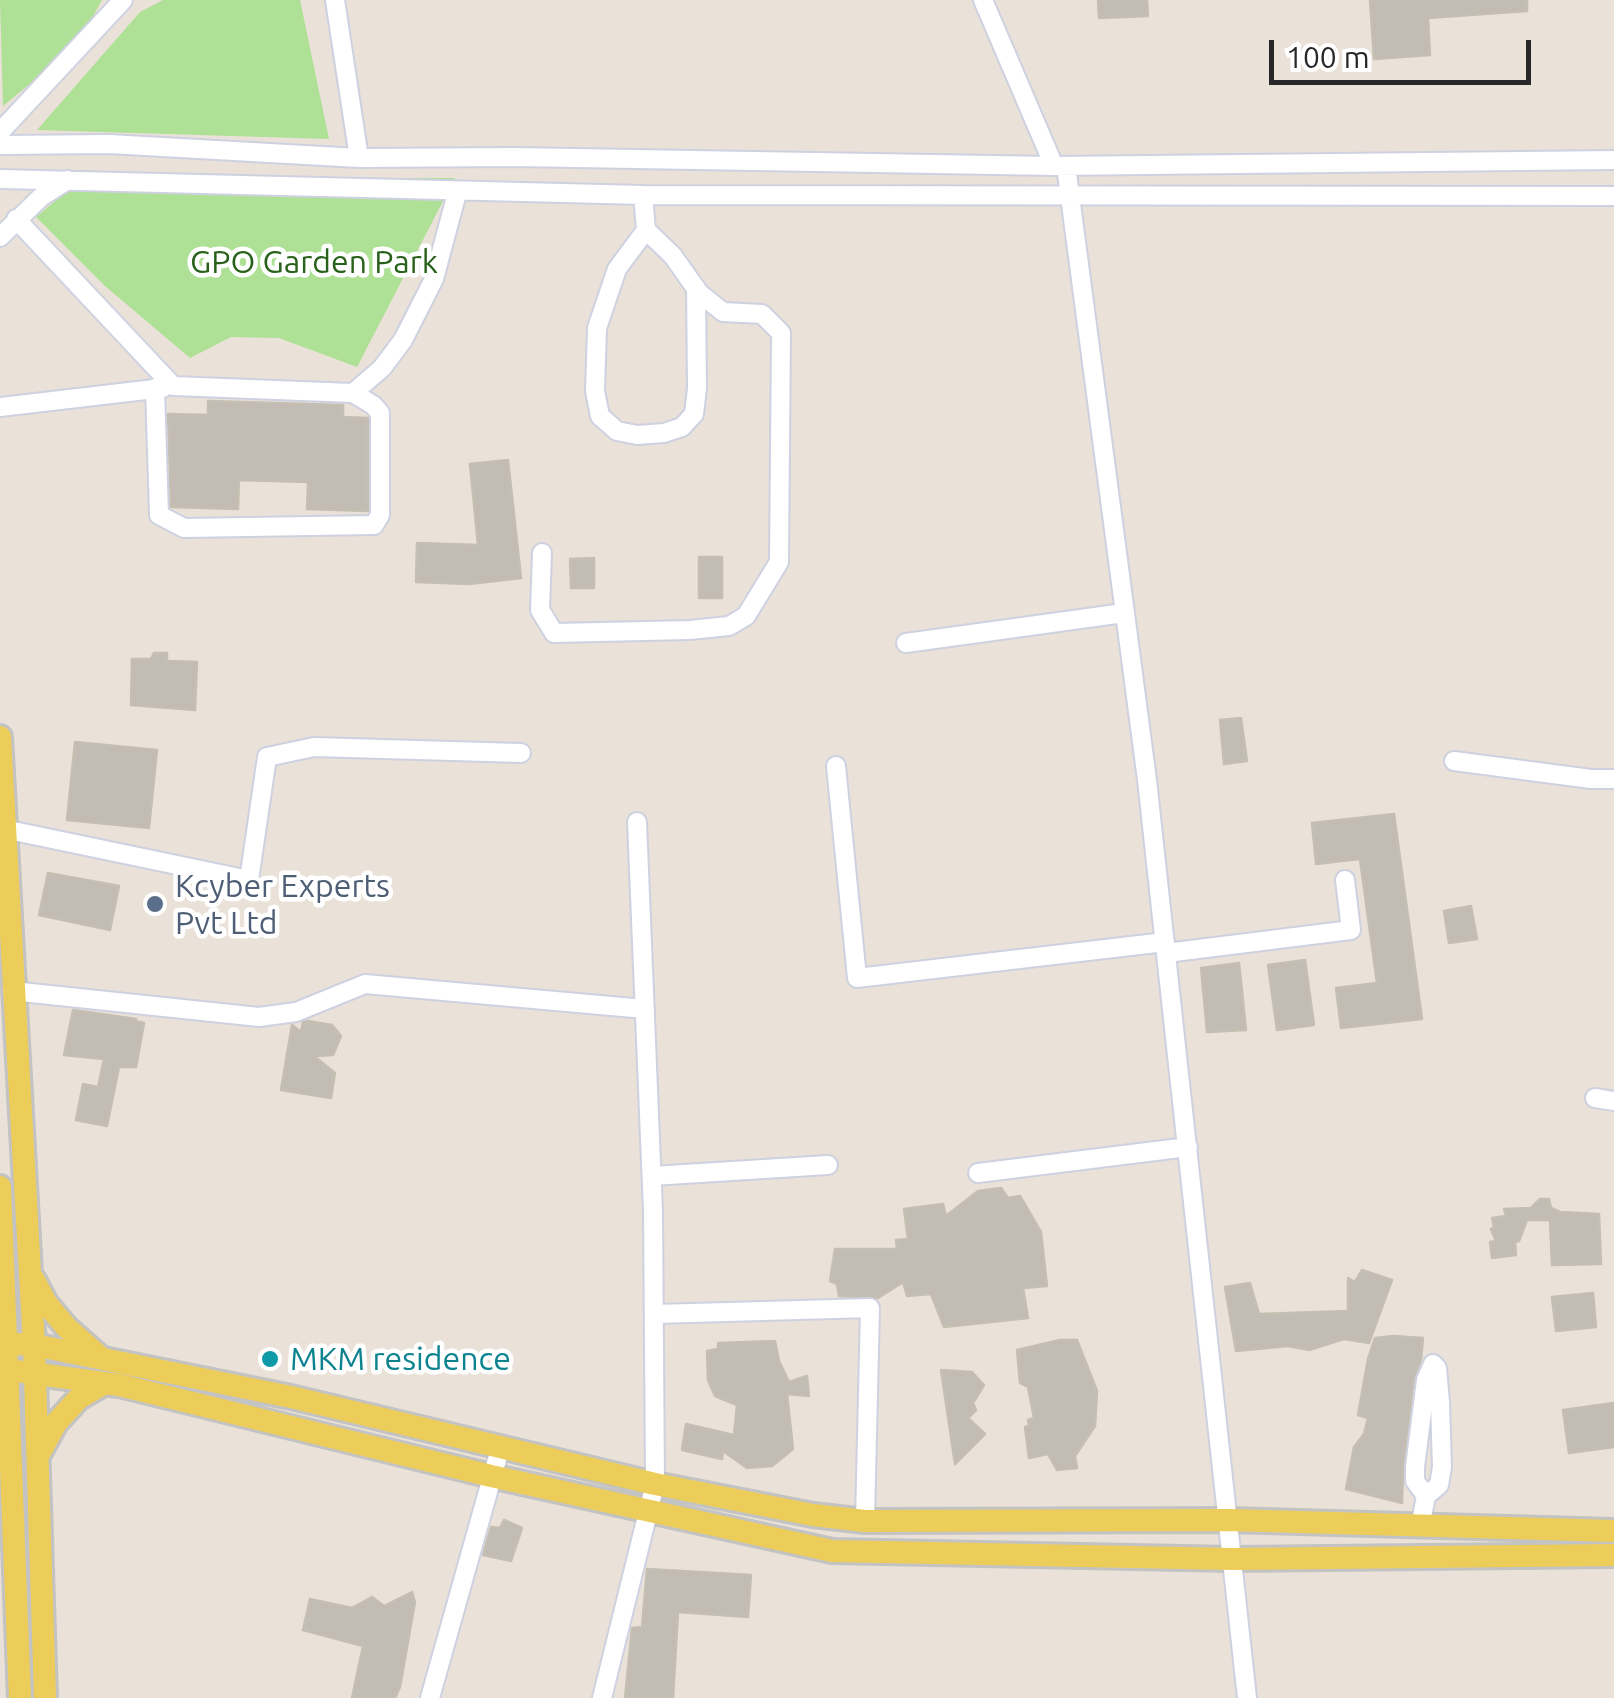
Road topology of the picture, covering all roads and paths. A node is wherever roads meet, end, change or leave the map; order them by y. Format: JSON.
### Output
{"nodes":[{"id":1,"x":123,"y":0,"type":"edge"},
{"id":2,"x":335,"y":0,"type":"edge"},
{"id":3,"x":984,"y":0,"type":"edge"},
{"id":4,"x":0,"y":132,"type":"edge"},
{"id":5,"x":0,"y":144,"type":"edge"},
{"id":6,"x":1614,"y":152,"type":"edge"},
{"id":7,"x":360,"y":158,"type":"junction"},
{"id":8,"x":1614,"y":160,"type":"edge"},
{"id":9,"x":1592,"y":162,"type":"junction"},
{"id":10,"x":1060,"y":166,"type":"junction"},
{"id":11,"x":0,"y":179,"type":"edge"},
{"id":12,"x":68,"y":180,"type":"junction"},
{"id":13,"x":458,"y":192,"type":"junction"},
{"id":14,"x":643,"y":195,"type":"junction"},
{"id":15,"x":1070,"y":195,"type":"junction"},
{"id":16,"x":1614,"y":196,"type":"edge"},
{"id":17,"x":16,"y":219,"type":"junction"},
{"id":18,"x":646,"y":230,"type":"junction"},
{"id":19,"x":0,"y":237,"type":"edge"},
{"id":20,"x":696,"y":288,"type":"junction"},
{"id":21,"x":164,"y":388,"type":"junction"},
{"id":22,"x":353,"y":393,"type":"junction"},
{"id":23,"x":0,"y":407,"type":"edge"},
{"id":24,"x":542,"y":553,"type":"dead end"},
{"id":25,"x":1124,"y":613,"type":"junction"},
{"id":26,"x":906,"y":643,"type":"dead end"},
{"id":27,"x":0,"y":737,"type":"edge"},
{"id":28,"x":522,"y":753,"type":"dead end"},
{"id":29,"x":1454,"y":761,"type":"dead end"},
{"id":30,"x":836,"y":766,"type":"dead end"},
{"id":31,"x":1614,"y":779,"type":"edge"},
{"id":32,"x":637,"y":822,"type":"dead end"},
{"id":33,"x":4,"y":828,"type":"junction"},
{"id":34,"x":1345,"y":880,"type":"dead end"},
{"id":35,"x":1166,"y":948,"type":"junction"},
{"id":36,"x":12,"y":992,"type":"junction"},
{"id":37,"x":645,"y":1008,"type":"junction"},
{"id":38,"x":1188,"y":1147,"type":"junction"},
{"id":39,"x":828,"y":1164,"type":"dead end"},
{"id":40,"x":978,"y":1173,"type":"dead end"},
{"id":41,"x":652,"y":1176,"type":"junction"},
{"id":42,"x":0,"y":1187,"type":"edge"},
{"id":43,"x":30,"y":1272,"type":"junction"},
{"id":44,"x":1,"y":1275,"type":"edge"},
{"id":45,"x":655,"y":1314,"type":"junction"},
{"id":46,"x":2,"y":1343,"type":"edge"},
{"id":47,"x":34,"y":1345,"type":"junction"},
{"id":48,"x":103,"y":1359,"type":"junction"},
{"id":49,"x":2,"y":1369,"type":"edge"},
{"id":50,"x":34,"y":1371,"type":"junction"},
{"id":51,"x":105,"y":1383,"type":"junction"},
{"id":52,"x":5,"y":1448,"type":"edge"},
{"id":53,"x":500,"y":1448,"type":"junction"},
{"id":54,"x":37,"y":1457,"type":"junction"},
{"id":55,"x":492,"y":1476,"type":"junction"},
{"id":56,"x":655,"y":1484,"type":"junction"},
{"id":57,"x":1426,"y":1496,"type":"junction"},
{"id":58,"x":648,"y":1511,"type":"junction"},
{"id":59,"x":6,"y":1516,"type":"edge"},
{"id":60,"x":1229,"y":1520,"type":"junction"},
{"id":61,"x":864,"y":1521,"type":"junction"},
{"id":62,"x":1420,"y":1527,"type":"junction"},
{"id":63,"x":1528,"y":1529,"type":"junction"},
{"id":64,"x":1614,"y":1531,"type":"edge"},
{"id":65,"x":1614,"y":1556,"type":"edge"},
{"id":66,"x":1529,"y":1558,"type":"junction"},
{"id":67,"x":1233,"y":1559,"type":"junction"},
{"id":68,"x":20,"y":1698,"type":"edge"},
{"id":69,"x":45,"y":1698,"type":"edge"},
{"id":70,"x":430,"y":1698,"type":"edge"},
{"id":71,"x":602,"y":1698,"type":"edge"},
{"id":72,"x":1248,"y":1698,"type":"edge"}],
"edges":[{"from":1,"to":4,"type":"street"},
{"from":2,"to":7,"type":"street"},
{"from":3,"to":10,"type":"street"},
{"from":5,"to":7,"type":"street"},
{"from":6,"to":9,"type":"street"},
{"from":7,"to":10,"type":"street"},
{"from":8,"to":9,"type":"street"},
{"from":9,"to":10,"type":"street"},
{"from":10,"to":15,"type":"street"},
{"from":11,"to":12,"type":"street"},
{"from":12,"to":13,"type":"street"},
{"from":12,"to":17,"type":"street"},
{"from":13,"to":14,"type":"street"},
{"from":13,"to":22,"type":"street"},
{"from":14,"to":15,"type":"street"},
{"from":14,"to":18,"type":"street"},
{"from":15,"to":16,"type":"street"},
{"from":15,"to":25,"type":"street"},
{"from":17,"to":19,"type":"street"},
{"from":17,"to":21,"type":"street"},
{"from":18,"to":20,"type":"street"},
{"from":18,"to":20,"type":"street"},
{"from":20,"to":24,"type":"street"},
{"from":21,"to":22,"type":"street"},
{"from":21,"to":22,"type":"street"},
{"from":21,"to":23,"type":"street"},
{"from":25,"to":26,"type":"street"},
{"from":25,"to":35,"type":"street"},
{"from":27,"to":33,"type":"main road"},
{"from":28,"to":33,"type":"street"},
{"from":29,"to":31,"type":"street"},
{"from":30,"to":35,"type":"street"},
{"from":32,"to":37,"type":"street"},
{"from":33,"to":36,"type":"main road"},
{"from":34,"to":35,"type":"street"},
{"from":35,"to":38,"type":"street"},
{"from":36,"to":37,"type":"street"},
{"from":36,"to":43,"type":"main road"},
{"from":37,"to":41,"type":"street"},
{"from":38,"to":40,"type":"street"},
{"from":38,"to":60,"type":"street"},
{"from":39,"to":41,"type":"street"},
{"from":41,"to":45,"type":"street"},
{"from":42,"to":44,"type":"main road"},
{"from":43,"to":47,"type":"main road"},
{"from":43,"to":48,"type":"main road"},
{"from":44,"to":46,"type":"main road"},
{"from":45,"to":56,"type":"street"},
{"from":45,"to":61,"type":"street"},
{"from":46,"to":47,"type":"main road"},
{"from":46,"to":49,"type":"main road"},
{"from":47,"to":48,"type":"main road"},
{"from":47,"to":50,"type":"main road"},
{"from":48,"to":53,"type":"main road"},
{"from":49,"to":50,"type":"main road"},
{"from":49,"to":52,"type":"main road"},
{"from":50,"to":51,"type":"main road"},
{"from":50,"to":54,"type":"main road"},
{"from":51,"to":54,"type":"main road"},
{"from":51,"to":55,"type":"main road"},
{"from":52,"to":59,"type":"main road"},
{"from":53,"to":55,"type":"street"},
{"from":53,"to":56,"type":"main road"},
{"from":54,"to":69,"type":"main road"},
{"from":55,"to":58,"type":"main road"},
{"from":55,"to":70,"type":"street"},
{"from":56,"to":58,"type":"street"},
{"from":56,"to":61,"type":"main road"},
{"from":57,"to":57,"type":"street"},
{"from":57,"to":62,"type":"street"},
{"from":58,"to":67,"type":"main road"},
{"from":58,"to":71,"type":"street"},
{"from":59,"to":68,"type":"main road"},
{"from":60,"to":61,"type":"main road"},
{"from":60,"to":62,"type":"main road"},
{"from":60,"to":67,"type":"street"},
{"from":62,"to":63,"type":"main road"},
{"from":63,"to":64,"type":"main road"},
{"from":63,"to":66,"type":"main road"},
{"from":65,"to":66,"type":"main road"},
{"from":66,"to":67,"type":"main road"},
{"from":67,"to":72,"type":"street"}]}
